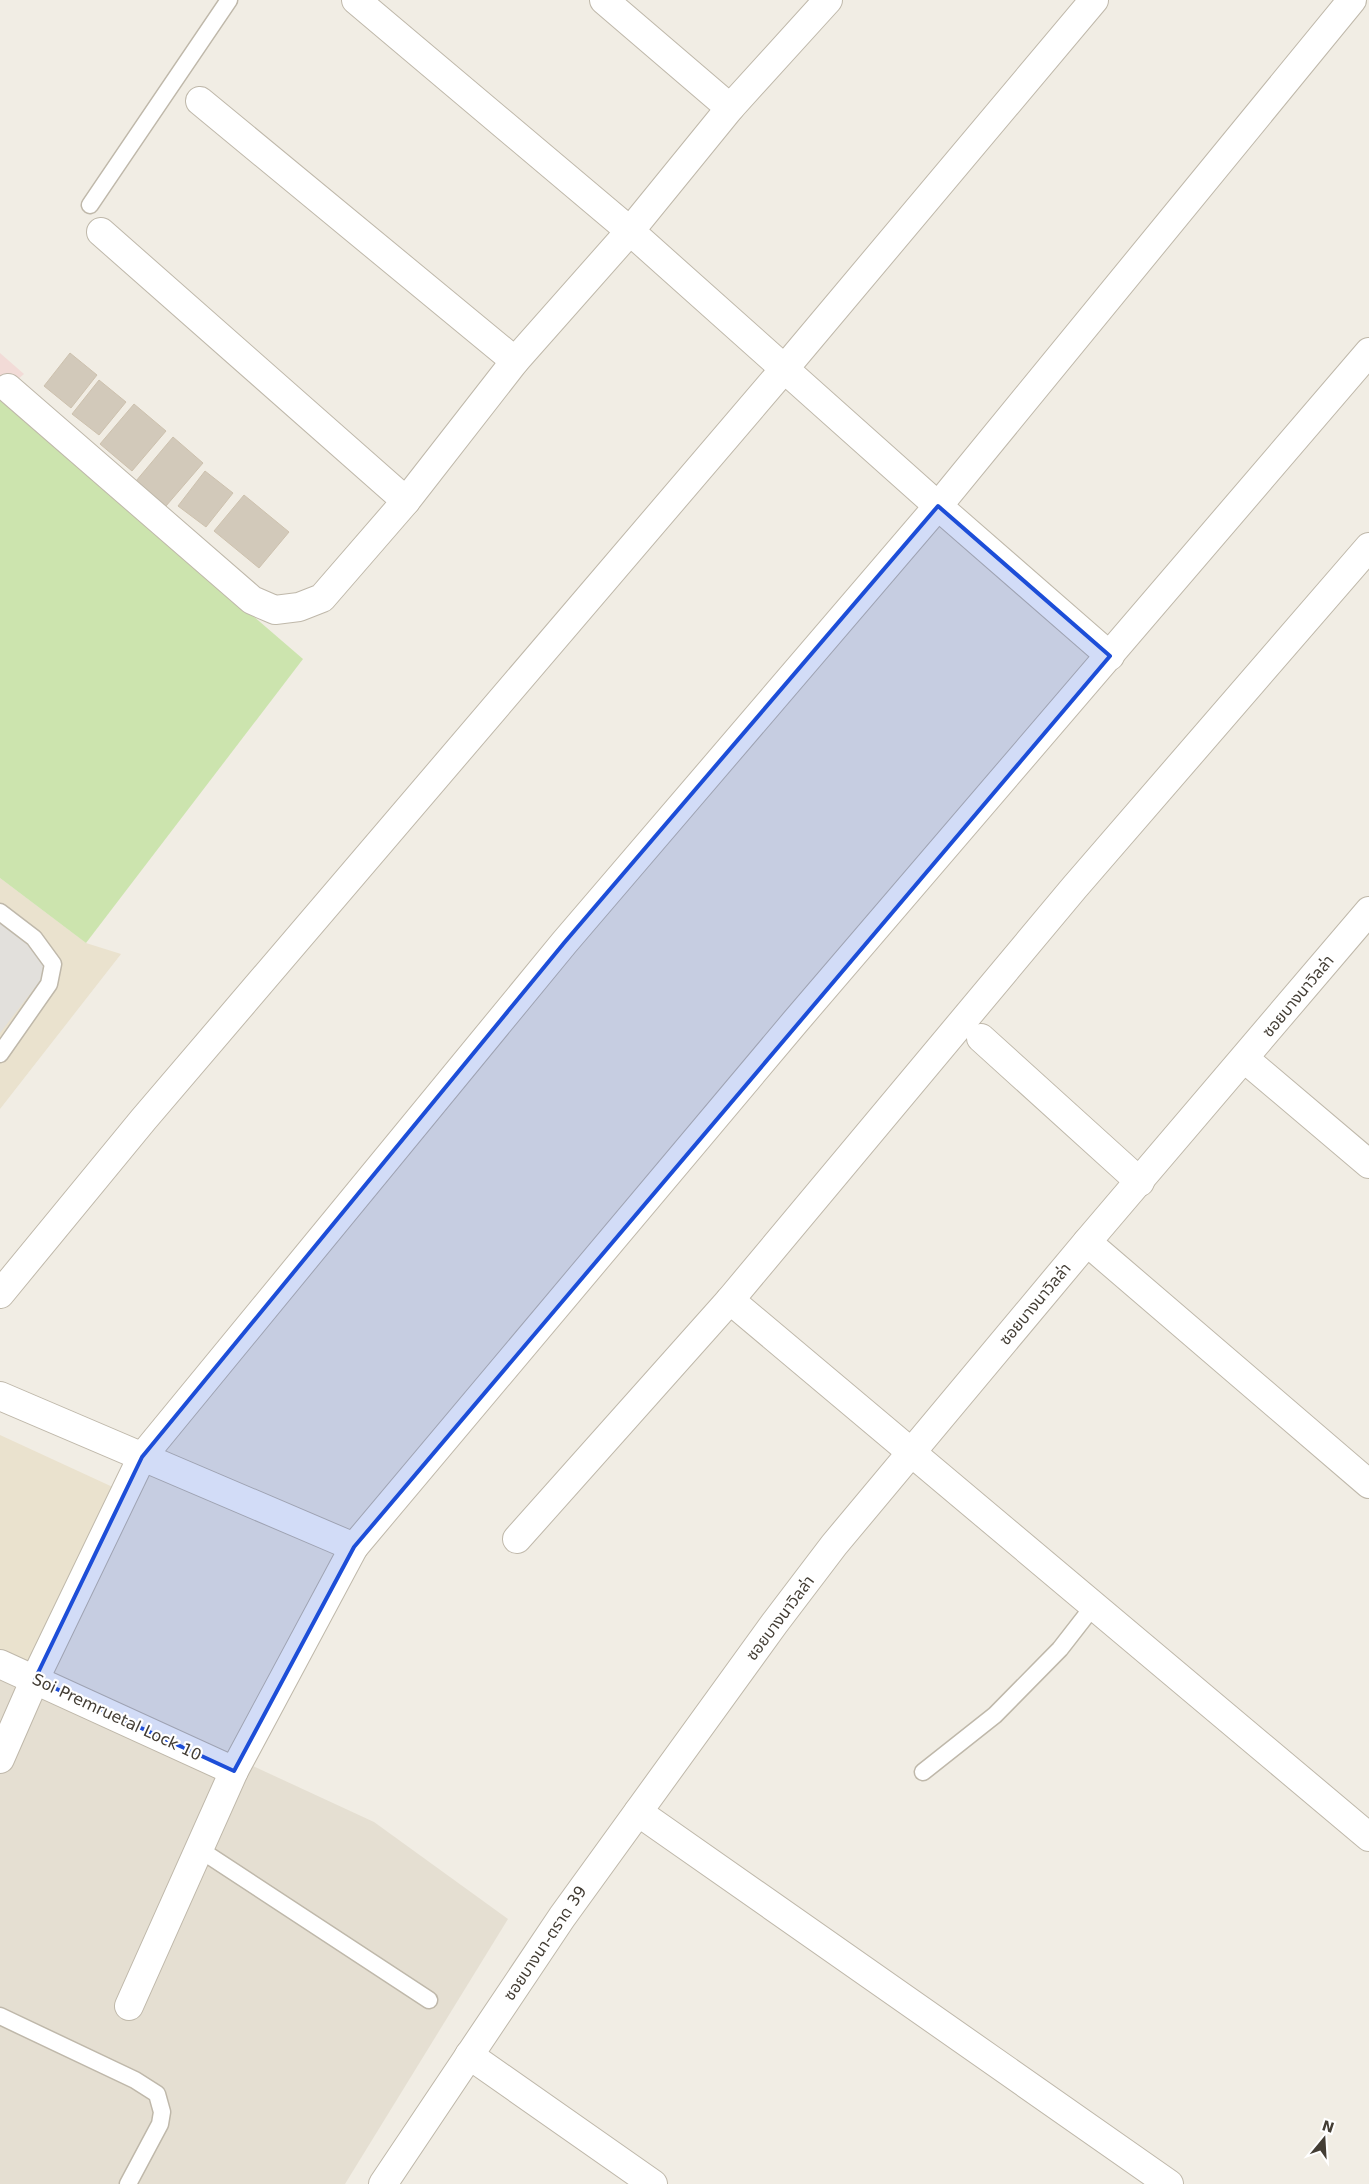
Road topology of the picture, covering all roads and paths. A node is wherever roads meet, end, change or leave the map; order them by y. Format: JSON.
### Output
{"nodes":[{"id":1,"x":229,"y":0,"type":"edge"},
{"id":2,"x":356,"y":0,"type":"edge"},
{"id":3,"x":604,"y":0,"type":"edge"},
{"id":4,"x":828,"y":0,"type":"edge"},
{"id":5,"x":1094,"y":0,"type":"edge"},
{"id":6,"x":1352,"y":0,"type":"edge"},
{"id":7,"x":200,"y":101,"type":"dead end"},
{"id":8,"x":730,"y":108,"type":"junction"},
{"id":9,"x":90,"y":205,"type":"dead end"},
{"id":10,"x":630,"y":231,"type":"junction"},
{"id":11,"x":101,"y":232,"type":"dead end"},
{"id":12,"x":1369,"y":352,"type":"edge"},
{"id":13,"x":514,"y":361,"type":"junction"},
{"id":14,"x":785,"y":368,"type":"junction"},
{"id":15,"x":4,"y":385,"type":"edge"},
{"id":16,"x":406,"y":502,"type":"junction"},
{"id":17,"x":938,"y":506,"type":"junction"},
{"id":18,"x":1369,"y":547,"type":"edge"},
{"id":19,"x":1110,"y":656,"type":"junction"},
{"id":20,"x":1369,"y":911,"type":"edge"},
{"id":21,"x":0,"y":912,"type":"edge"},
{"id":22,"x":981,"y":1038,"type":"dead end"},
{"id":23,"x":0,"y":1054,"type":"edge"},
{"id":24,"x":1245,"y":1059,"type":"junction"},
{"id":25,"x":1369,"y":1164,"type":"edge"},
{"id":26,"x":1140,"y":1182,"type":"junction"},
{"id":27,"x":1087,"y":1242,"type":"junction"},
{"id":28,"x":0,"y":1294,"type":"edge"},
{"id":29,"x":730,"y":1300,"type":"junction"},
{"id":30,"x":0,"y":1396,"type":"edge"},
{"id":31,"x":912,"y":1452,"type":"junction"},
{"id":32,"x":142,"y":1457,"type":"junction"},
{"id":33,"x":1369,"y":1484,"type":"edge"},
{"id":34,"x":517,"y":1539,"type":"dead end"},
{"id":35,"x":354,"y":1547,"type":"junction"},
{"id":36,"x":1095,"y":1604,"type":"junction"},
{"id":37,"x":0,"y":1664,"type":"edge"},
{"id":38,"x":35,"y":1679,"type":"junction"},
{"id":39,"x":714,"y":1708,"type":"joint"},
{"id":40,"x":0,"y":1759,"type":"edge"},
{"id":41,"x":234,"y":1771,"type":"junction"},
{"id":42,"x":923,"y":1772,"type":"dead end"},
{"id":43,"x":638,"y":1812,"type":"junction"},
{"id":44,"x":1369,"y":1837,"type":"edge"},
{"id":45,"x":199,"y":1849,"type":"junction"},
{"id":46,"x":429,"y":2000,"type":"dead end"},
{"id":47,"x":129,"y":2006,"type":"dead end"},
{"id":48,"x":0,"y":2016,"type":"edge"},
{"id":49,"x":469,"y":2055,"type":"junction"},
{"id":50,"x":128,"y":2184,"type":"edge"},
{"id":51,"x":383,"y":2184,"type":"edge"},
{"id":52,"x":653,"y":2184,"type":"edge"},
{"id":53,"x":1169,"y":2184,"type":"edge"}],
"edges":[{"from":1,"to":9,"type":"lane"},
{"from":2,"to":10,"type":"street"},
{"from":3,"to":8,"type":"street"},
{"from":4,"to":8,"type":"street"},
{"from":5,"to":14,"type":"street"},
{"from":6,"to":17,"type":"street"},
{"from":7,"to":13,"type":"street"},
{"from":8,"to":10,"type":"street"},
{"from":10,"to":13,"type":"street"},
{"from":10,"to":14,"type":"street"},
{"from":11,"to":16,"type":"street"},
{"from":12,"to":19,"type":"street"},
{"from":13,"to":16,"type":"street"},
{"from":14,"to":17,"type":"street"},
{"from":14,"to":28,"type":"street"},
{"from":15,"to":16,"type":"street"},
{"from":17,"to":19,"type":"street"},
{"from":17,"to":32,"type":"street"},
{"from":18,"to":29,"type":"street"},
{"from":19,"to":35,"type":"street"},
{"from":20,"to":24,"type":"street","name":"ซอยบางนาวิลล่า"},
{"from":21,"to":23,"type":"lane"},
{"from":22,"to":26,"type":"street"},
{"from":24,"to":25,"type":"street"},
{"from":24,"to":26,"type":"street","name":"ซอยบางนาวิลล่า"},
{"from":26,"to":27,"type":"street","name":"ซอยบางนาวิลล่า"},
{"from":27,"to":31,"type":"street","name":"ซอยบางนาวิลล่า"},
{"from":27,"to":33,"type":"street"},
{"from":29,"to":31,"type":"street"},
{"from":29,"to":34,"type":"street"},
{"from":30,"to":32,"type":"street"},
{"from":31,"to":36,"type":"street"},
{"from":31,"to":39,"type":"street","name":"ซอยบางนาวิลล่า"},
{"from":32,"to":35,"type":"street"},
{"from":32,"to":38,"type":"street"},
{"from":35,"to":41,"type":"street"},
{"from":36,"to":42,"type":"lane"},
{"from":36,"to":44,"type":"street"},
{"from":37,"to":38,"type":"street","name":"Soi Premruetal Lock 10"},
{"from":38,"to":40,"type":"street"},
{"from":38,"to":41,"type":"street","name":"Soi Premruetal Lock 10"},
{"from":39,"to":43,"type":"street","name":"ซอยบางนา-ตราด 39"},
{"from":41,"to":45,"type":"street"},
{"from":43,"to":49,"type":"street","name":"ซอยบางนา-ตราด 39"},
{"from":43,"to":53,"type":"street"},
{"from":45,"to":46,"type":"lane"},
{"from":45,"to":47,"type":"street"},
{"from":48,"to":50,"type":"lane"},
{"from":49,"to":51,"type":"street","name":"ซอยบางนา-ตราด 39"},
{"from":49,"to":52,"type":"street"}]}
